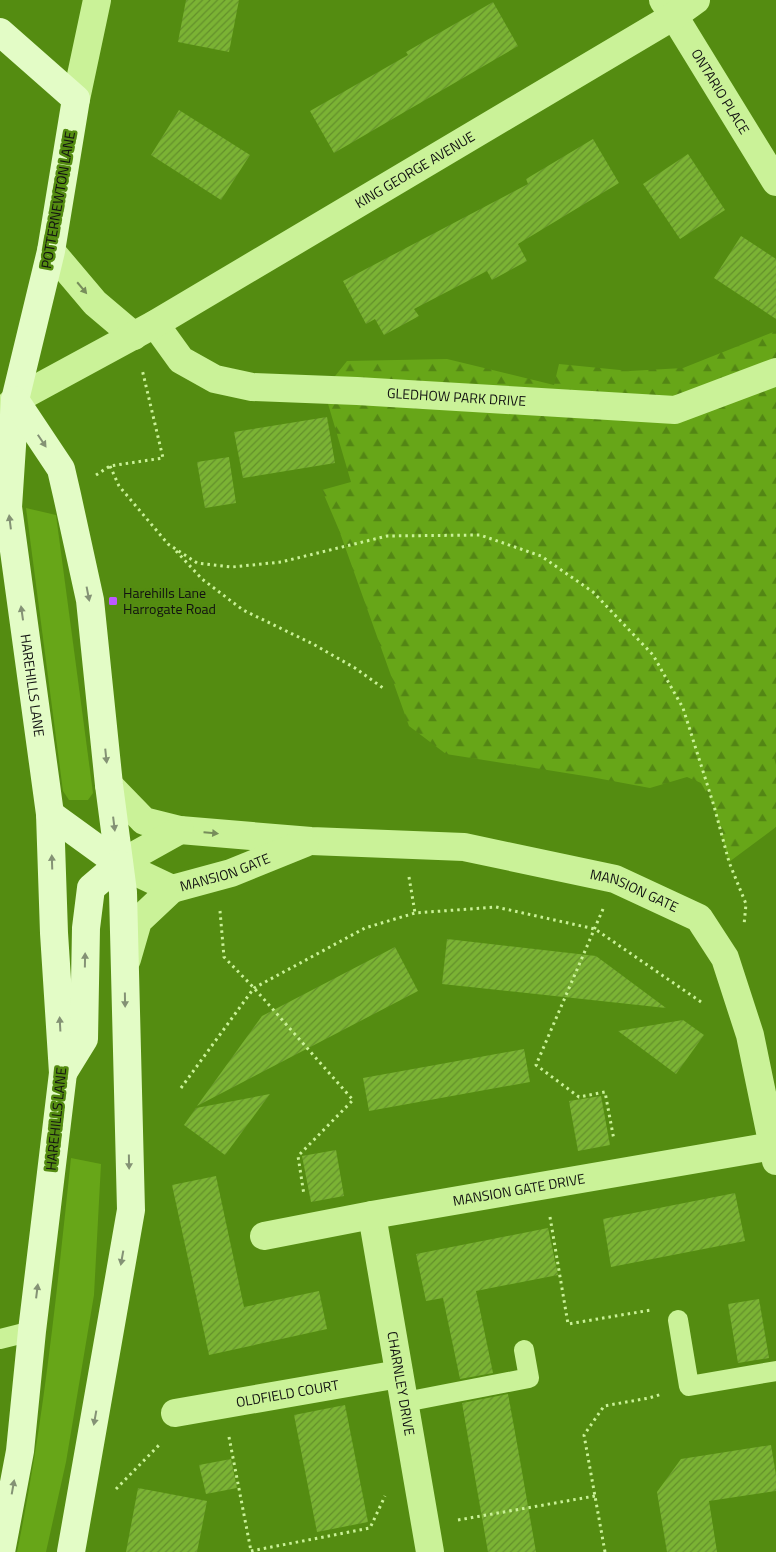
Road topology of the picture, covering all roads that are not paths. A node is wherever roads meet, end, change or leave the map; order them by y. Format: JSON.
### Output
{"nodes":[{"id":1,"x":97,"y":0,"type":"edge"},
{"id":2,"x":696,"y":0,"type":"edge"},
{"id":3,"x":668,"y":8,"type":"edge"},
{"id":4,"x":0,"y":32,"type":"edge"},
{"id":5,"x":76,"y":99,"type":"junction"},
{"id":6,"x":776,"y":182,"type":"edge"},
{"id":7,"x":51,"y":251,"type":"junction"},
{"id":8,"x":145,"y":330,"type":"junction"},
{"id":9,"x":776,"y":372,"type":"edge"},
{"id":10,"x":7,"y":407,"type":"edge"},
{"id":11,"x":8,"y":562,"type":"edge"},
{"id":12,"x":109,"y":785,"type":"junction"},
{"id":13,"x":50,"y":814,"type":"junction"},
{"id":14,"x":180,"y":830,"type":"junction"},
{"id":15,"x":311,"y":841,"type":"junction"},
{"id":16,"x":120,"y":864,"type":"junction"},
{"id":17,"x":172,"y":889,"type":"junction"},
{"id":18,"x":125,"y":966,"type":"junction"},
{"id":19,"x":63,"y":1072,"type":"junction"},
{"id":20,"x":775,"y":1151,"type":"edge"},
{"id":21,"x":372,"y":1215,"type":"junction"},
{"id":22,"x":264,"y":1236,"type":"dead end"},
{"id":23,"x":678,"y":1320,"type":"dead end"},
{"id":24,"x":32,"y":1331,"type":"junction"},
{"id":25,"x":0,"y":1339,"type":"edge"},
{"id":26,"x":524,"y":1350,"type":"dead end"},
{"id":27,"x":776,"y":1371,"type":"edge"},
{"id":28,"x":399,"y":1374,"type":"junction"},
{"id":29,"x":405,"y":1402,"type":"junction"},
{"id":30,"x":185,"y":1411,"type":"road end"},
{"id":31,"x":1,"y":1552,"type":"edge"},
{"id":32,"x":71,"y":1552,"type":"edge"},
{"id":33,"x":430,"y":1552,"type":"edge"}],
"edges":[{"from":1,"to":5,"type":"street"},
{"from":2,"to":3,"type":"street","name":"KING GEORGE AVENUE"},
{"from":3,"to":6,"type":"street","name":"ONTARIO PLACE"},
{"from":3,"to":8,"type":"street","name":"KING GEORGE AVENUE"},
{"from":4,"to":5,"type":"main road"},
{"from":5,"to":7,"type":"main road","name":"POTTERNEWTON LANE"},
{"from":7,"to":8,"type":"street","one_way":true},
{"from":7,"to":10,"type":"main road","name":"POTTERNEWTON LANE"},
{"from":8,"to":9,"type":"street","name":"GLEDHOW PARK DRIVE"},
{"from":8,"to":10,"type":"street","name":"KING GEORGE AVENUE"},
{"from":11,"to":10,"type":"main road","name":"HAREHILLS LANE","one_way":true},
{"from":10,"to":12,"type":"main road","one_way":true},
{"from":13,"to":11,"type":"main road","name":"HAREHILLS LANE","one_way":true},
{"from":12,"to":14,"type":"street","name":"MANSION GATE"},
{"from":12,"to":16,"type":"main road","one_way":true},
{"from":13,"to":16,"type":"main road"},
{"from":19,"to":13,"type":"main road","name":"HAREHILLS LANE","one_way":true},
{"from":14,"to":15,"type":"street","name":"MANSION GATE","one_way":true},
{"from":14,"to":16,"type":"street"},
{"from":15,"to":17,"type":"street","name":"MANSION GATE"},
{"from":15,"to":20,"type":"street","name":"MANSION GATE"},
{"from":16,"to":17,"type":"street","name":"MANSION GATE"},
{"from":16,"to":18,"type":"main road"},
{"from":19,"to":16,"type":"main road","one_way":true},
{"from":17,"to":18,"type":"street"},
{"from":18,"to":32,"type":"main road","one_way":true},
{"from":24,"to":19,"type":"main road","name":"HAREHILLS LANE","one_way":true},
{"from":20,"to":21,"type":"street","name":"MANSION GATE DRIVE"},
{"from":21,"to":22,"type":"street","name":"MANSION GATE DRIVE"},
{"from":21,"to":28,"type":"street","name":"CHARNLEY DRIVE"},
{"from":23,"to":27,"type":"lane"},
{"from":24,"to":25,"type":"lane"},
{"from":31,"to":24,"type":"main road","name":"HAREHILLS LANE","one_way":true},
{"from":26,"to":29,"type":"lane"},
{"from":28,"to":29,"type":"street","name":"CHARNLEY DRIVE"},
{"from":28,"to":30,"type":"street","name":"OLDFIELD COURT"},
{"from":29,"to":33,"type":"street","name":"CHARNLEY DRIVE"}]}
